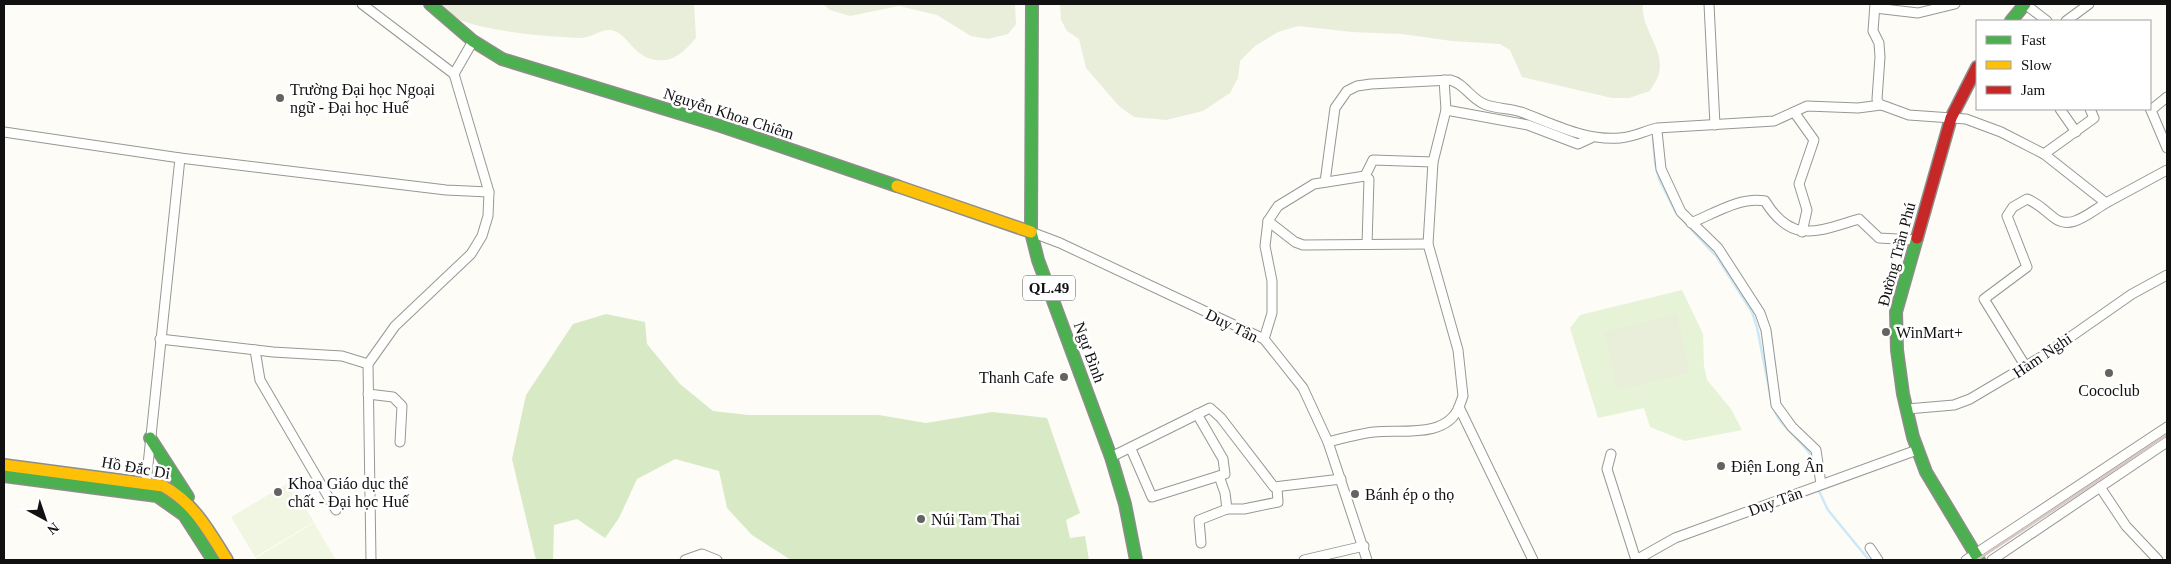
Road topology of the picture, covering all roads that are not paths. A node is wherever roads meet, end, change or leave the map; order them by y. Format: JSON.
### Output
{"nodes":[{"id":1,"x":362,"y":4,"type":"edge"},
{"id":2,"x":430,"y":4,"type":"edge"},
{"id":3,"x":1032,"y":4,"type":"edge"},
{"id":4,"x":1709,"y":4,"type":"edge"},
{"id":5,"x":1955,"y":4,"type":"edge"},
{"id":6,"x":2025,"y":4,"type":"edge"},
{"id":7,"x":2088,"y":4,"type":"edge"},
{"id":8,"x":1875,"y":6,"type":"edge"},
{"id":9,"x":2013,"y":20,"type":"edge"},
{"id":10,"x":2046,"y":20,"type":"edge"},
{"id":11,"x":2067,"y":20,"type":"edge"},
{"id":12,"x":472,"y":41,"type":"junction"},
{"id":13,"x":1976,"y":69,"type":"edge"},
{"id":14,"x":454,"y":74,"type":"junction"},
{"id":15,"x":1444,"y":80,"type":"junction"},
{"id":16,"x":2167,"y":97,"type":"edge"},
{"id":17,"x":1881,"y":105,"type":"junction"},
{"id":18,"x":2151,"y":108,"type":"edge"},
{"id":19,"x":1446,"y":110,"type":"junction"},
{"id":20,"x":2061,"y":110,"type":"edge"},
{"id":21,"x":2090,"y":110,"type":"edge"},
{"id":22,"x":2150,"y":110,"type":"edge"},
{"id":23,"x":1794,"y":112,"type":"junction"},
{"id":24,"x":1951,"y":118,"type":"junction"},
{"id":25,"x":1715,"y":125,"type":"junction"},
{"id":26,"x":1655,"y":129,"type":"junction"},
{"id":27,"x":4,"y":132,"type":"edge"},
{"id":28,"x":2076,"y":132,"type":"junction"},
{"id":29,"x":1591,"y":138,"type":"junction"},
{"id":30,"x":2167,"y":148,"type":"edge"},
{"id":31,"x":2044,"y":154,"type":"junction"},
{"id":32,"x":180,"y":158,"type":"junction"},
{"id":33,"x":1433,"y":162,"type":"junction"},
{"id":34,"x":2167,"y":170,"type":"edge"},
{"id":35,"x":1365,"y":176,"type":"junction"},
{"id":36,"x":1325,"y":182,"type":"junction"},
{"id":37,"x":488,"y":192,"type":"junction"},
{"id":38,"x":2106,"y":203,"type":"junction"},
{"id":39,"x":1268,"y":221,"type":"junction"},
{"id":40,"x":1692,"y":223,"type":"junction"},
{"id":41,"x":1031,"y":232,"type":"junction"},
{"id":42,"x":1802,"y":232,"type":"junction"},
{"id":43,"x":1916,"y":240,"type":"junction"},
{"id":44,"x":1367,"y":244,"type":"junction"},
{"id":45,"x":1428,"y":244,"type":"junction"},
{"id":46,"x":2167,"y":275,"type":"edge"},
{"id":47,"x":160,"y":339,"type":"junction"},
{"id":48,"x":1264,"y":339,"type":"junction"},
{"id":49,"x":255,"y":350,"type":"junction"},
{"id":50,"x":368,"y":364,"type":"junction"},
{"id":51,"x":2026,"y":367,"type":"junction"},
{"id":52,"x":368,"y":394,"type":"junction"},
{"id":53,"x":1459,"y":407,"type":"junction"},
{"id":54,"x":1907,"y":409,"type":"junction"},
{"id":55,"x":1197,"y":414,"type":"junction"},
{"id":56,"x":2167,"y":427,"type":"edge"},
{"id":57,"x":150,"y":438,"type":"junction"},
{"id":58,"x":400,"y":442,"type":"dead end"},
{"id":59,"x":1328,"y":442,"type":"junction"},
{"id":60,"x":2167,"y":442,"type":"edge"},
{"id":61,"x":1131,"y":449,"type":"junction"},
{"id":62,"x":1917,"y":450,"type":"junction"},
{"id":63,"x":1611,"y":454,"type":"dead end"},
{"id":64,"x":1111,"y":457,"type":"junction"},
{"id":65,"x":4,"y":465,"type":"edge"},
{"id":66,"x":4,"y":476,"type":"edge"},
{"id":67,"x":1218,"y":476,"type":"junction"},
{"id":68,"x":1341,"y":479,"type":"junction"},
{"id":69,"x":146,"y":484,"type":"junction"},
{"id":70,"x":116,"y":485,"type":"junction"},
{"id":71,"x":1818,"y":485,"type":"junction"},
{"id":72,"x":2100,"y":487,"type":"junction"},
{"id":73,"x":1277,"y":488,"type":"junction"},
{"id":74,"x":177,"y":498,"type":"junction"},
{"id":75,"x":196,"y":509,"type":"junction"},
{"id":76,"x":1226,"y":509,"type":"junction"},
{"id":77,"x":336,"y":510,"type":"dead end"},
{"id":78,"x":1201,"y":543,"type":"dead end"},
{"id":79,"x":1364,"y":546,"type":"junction"},
{"id":80,"x":1870,"y":548,"type":"dead end"},
{"id":81,"x":1974,"y":558,"type":"edge"},
{"id":82,"x":213,"y":560,"type":"edge"},
{"id":83,"x":227,"y":560,"type":"edge"},
{"id":84,"x":371,"y":560,"type":"edge"},
{"id":85,"x":685,"y":560,"type":"edge"},
{"id":86,"x":717,"y":560,"type":"edge"},
{"id":87,"x":1136,"y":560,"type":"edge"},
{"id":88,"x":1304,"y":560,"type":"edge"},
{"id":89,"x":1367,"y":560,"type":"edge"},
{"id":90,"x":1533,"y":560,"type":"edge"},
{"id":91,"x":1636,"y":560,"type":"edge"},
{"id":92,"x":1878,"y":560,"type":"edge"},
{"id":93,"x":1992,"y":560,"type":"edge"},
{"id":94,"x":2158,"y":560,"type":"edge"}],
"edges":[{"from":1,"to":14,"type":"street"},
{"from":2,"to":12,"type":"main road","name":"Nguyễn Khoa Chiêm"},
{"from":3,"to":41,"type":"main road","name":"Ngự Bình","number":"QL.49"},
{"from":4,"to":25,"type":"street"},
{"from":5,"to":8,"type":"street"},
{"from":6,"to":9,"type":"main road"},
{"from":6,"to":10,"type":"street"},
{"from":7,"to":11,"type":"street"},
{"from":8,"to":17,"type":"street"},
{"from":12,"to":14,"type":"street"},
{"from":12,"to":41,"type":"main road","name":"Nguyễn Khoa Chiêm"},
{"from":13,"to":24,"type":"main road","name":"Đường Trần Phú"},
{"from":14,"to":37,"type":"street"},
{"from":15,"to":19,"type":"street"},
{"from":15,"to":29,"type":"street"},
{"from":15,"to":36,"type":"street"},
{"from":16,"to":18,"type":"street"},
{"from":17,"to":23,"type":"street"},
{"from":17,"to":24,"type":"street"},
{"from":19,"to":29,"type":"street"},
{"from":19,"to":33,"type":"street"},
{"from":20,"to":28,"type":"street"},
{"from":21,"to":28,"type":"street"},
{"from":22,"to":30,"type":"street"},
{"from":23,"to":25,"type":"street"},
{"from":23,"to":42,"type":"street"},
{"from":24,"to":31,"type":"street"},
{"from":24,"to":43,"type":"main road","name":"Đường Trần Phú"},
{"from":25,"to":26,"type":"street"},
{"from":26,"to":29,"type":"street"},
{"from":26,"to":40,"type":"street"},
{"from":27,"to":32,"type":"street"},
{"from":28,"to":31,"type":"street"},
{"from":31,"to":38,"type":"street"},
{"from":32,"to":37,"type":"street"},
{"from":32,"to":47,"type":"street"},
{"from":33,"to":35,"type":"street"},
{"from":33,"to":45,"type":"street"},
{"from":34,"to":38,"type":"street"},
{"from":35,"to":36,"type":"street"},
{"from":35,"to":44,"type":"street"},
{"from":36,"to":39,"type":"street"},
{"from":37,"to":50,"type":"street"},
{"from":38,"to":51,"type":"street"},
{"from":39,"to":44,"type":"street"},
{"from":39,"to":48,"type":"street"},
{"from":40,"to":42,"type":"street"},
{"from":40,"to":71,"type":"street"},
{"from":41,"to":48,"type":"street","name":"Duy Tân"},
{"from":41,"to":64,"type":"main road","name":"Ngự Bình","number":"QL.49"},
{"from":42,"to":43,"type":"street"},
{"from":43,"to":54,"type":"main road","name":"Đường Trần Phú"},
{"from":44,"to":45,"type":"street"},
{"from":45,"to":53,"type":"street"},
{"from":46,"to":51,"type":"street","name":"Hàm Nghi"},
{"from":47,"to":49,"type":"street"},
{"from":47,"to":57,"type":"street"},
{"from":48,"to":59,"type":"street","name":"Duy Tân"},
{"from":49,"to":50,"type":"street"},
{"from":49,"to":77,"type":"street"},
{"from":50,"to":52,"type":"street"},
{"from":51,"to":54,"type":"street","name":"Hàm Nghi"},
{"from":52,"to":58,"type":"street"},
{"from":52,"to":84,"type":"street"},
{"from":53,"to":59,"type":"street"},
{"from":53,"to":90,"type":"street"},
{"from":54,"to":62,"type":"main road","name":"Đường Trần Phú"},
{"from":55,"to":61,"type":"street"},
{"from":55,"to":67,"type":"street"},
{"from":55,"to":73,"type":"street"},
{"from":56,"to":81,"type":"street"},
{"from":57,"to":69,"type":"street"},
{"from":57,"to":75,"type":"main road"},
{"from":59,"to":68,"type":"street","name":"Duy Tân"},
{"from":60,"to":72,"type":"street"},
{"from":61,"to":64,"type":"street"},
{"from":61,"to":67,"type":"street"},
{"from":62,"to":71,"type":"street","name":"Duy Tân"},
{"from":62,"to":81,"type":"main road","name":"Đường Trần Phú"},
{"from":63,"to":91,"type":"street"},
{"from":64,"to":87,"type":"main road","name":"Ngự Bình","number":"QL.49"},
{"from":65,"to":70,"type":"main road","name":"Hồ Đắc Di"},
{"from":66,"to":70,"type":"main road","name":"Hồ Đắc Di"},
{"from":67,"to":76,"type":"street"},
{"from":68,"to":73,"type":"street"},
{"from":68,"to":79,"type":"street","name":"Duy Tân"},
{"from":69,"to":70,"type":"main road","name":"Hồ Đắc Di"},
{"from":69,"to":74,"type":"main road","name":"Hồ Đắc Di"},
{"from":70,"to":74,"type":"main road","name":"Hồ Đắc Di"},
{"from":71,"to":91,"type":"street","name":"Duy Tân"},
{"from":72,"to":93,"type":"street"},
{"from":72,"to":94,"type":"street"},
{"from":73,"to":76,"type":"street"},
{"from":74,"to":75,"type":"main road","name":"Hồ Đắc Di"},
{"from":74,"to":82,"type":"main road","name":"Hồ Đắc Di"},
{"from":75,"to":83,"type":"main road","name":"Hồ Đắc Di"},
{"from":76,"to":78,"type":"street"},
{"from":79,"to":88,"type":"street"},
{"from":79,"to":89,"type":"street","name":"Duy Tân"},
{"from":80,"to":92,"type":"street"},
{"from":85,"to":86,"type":"street"}]}
